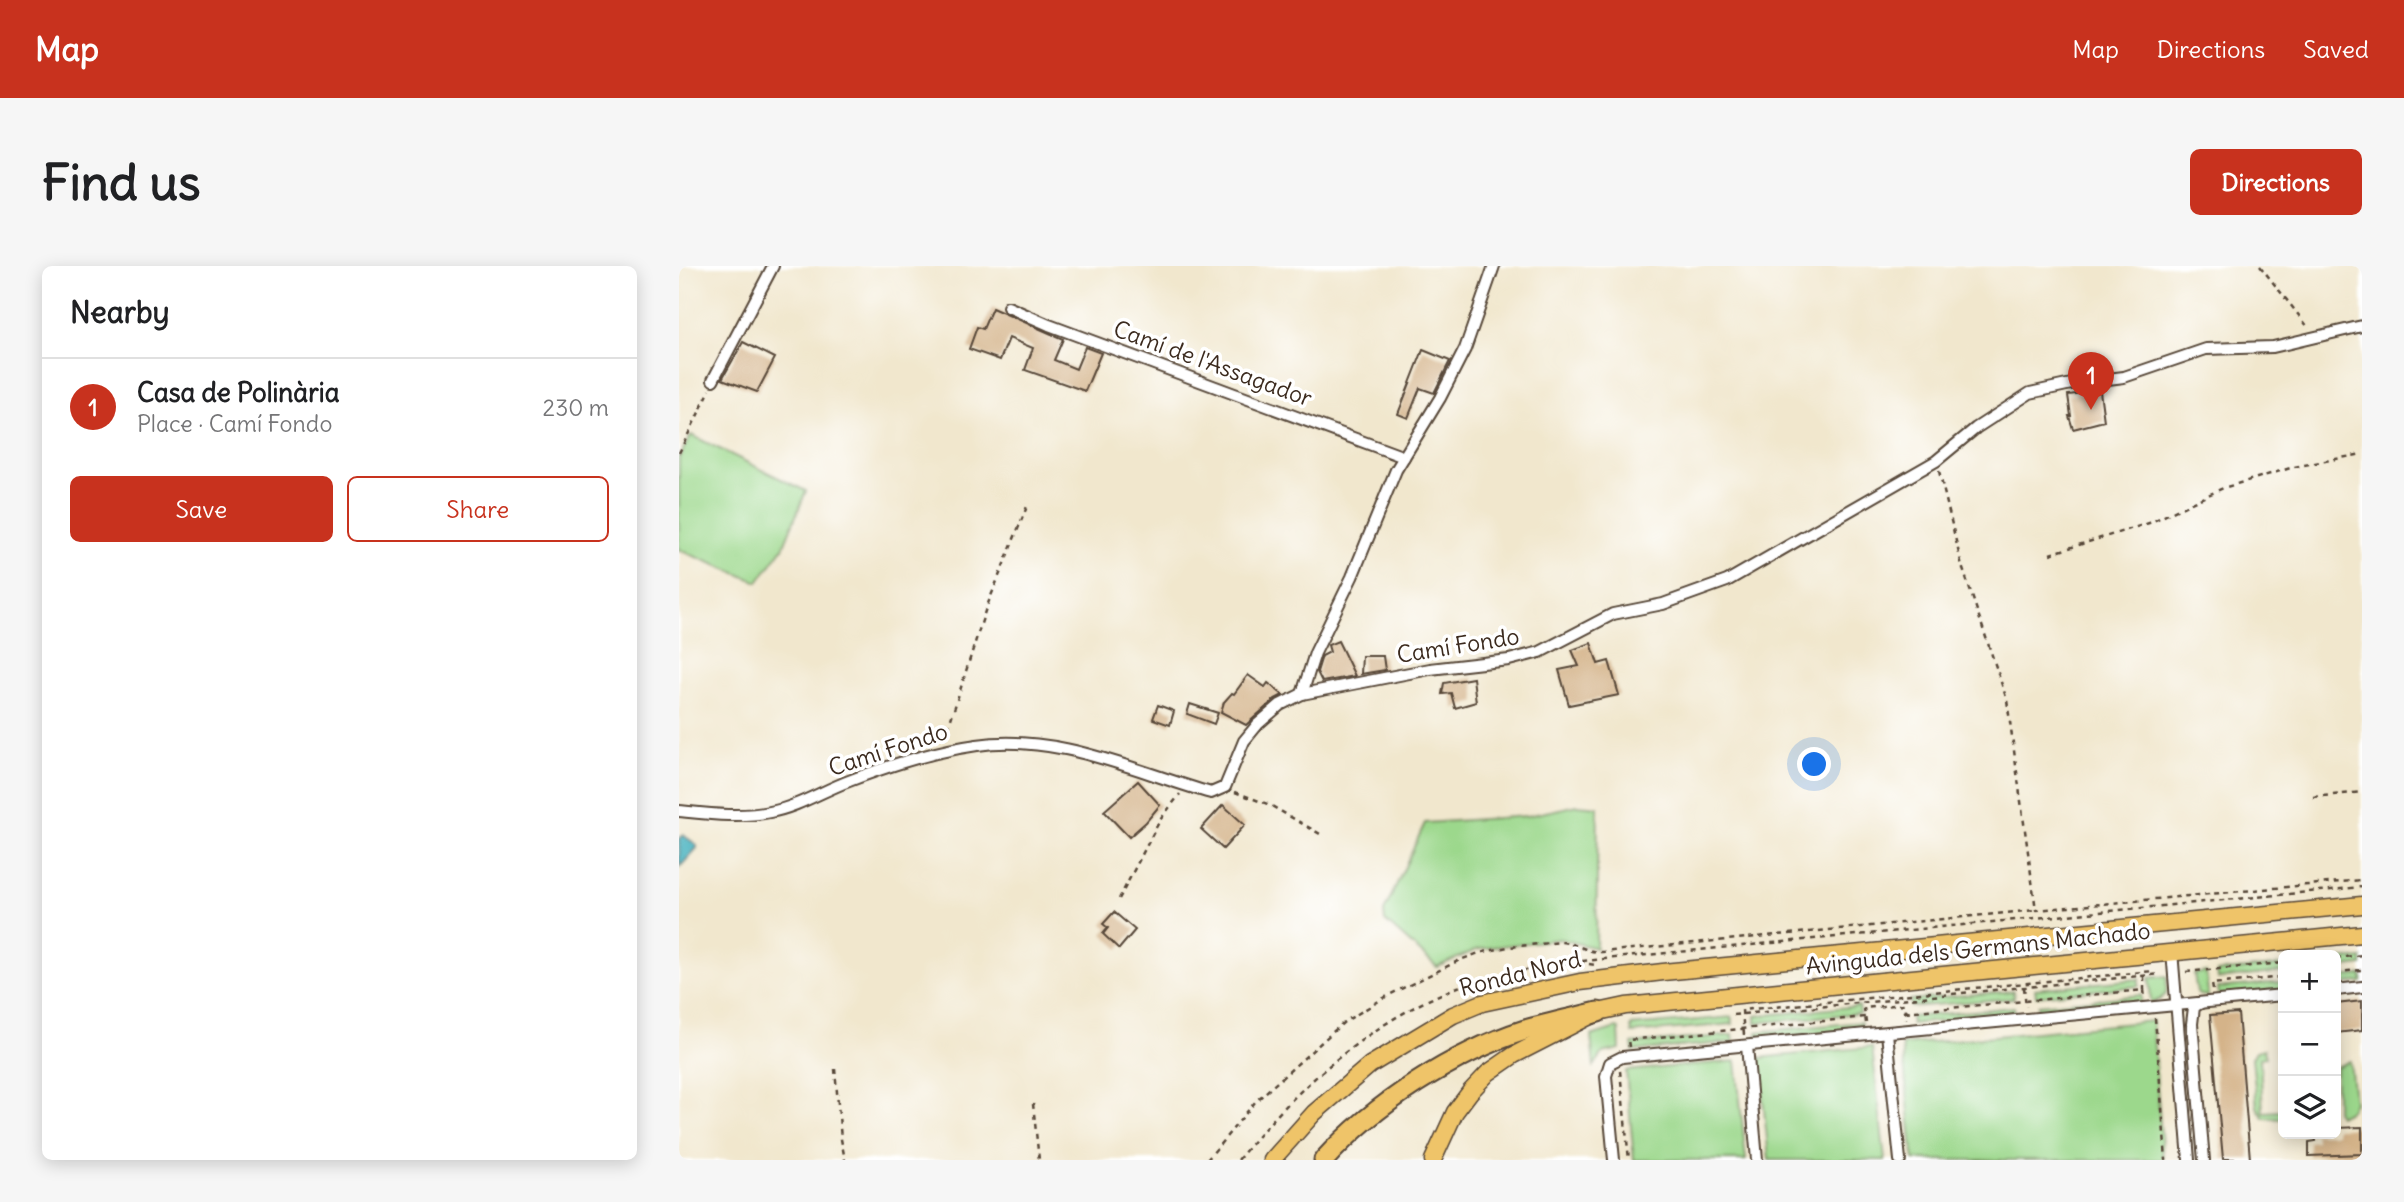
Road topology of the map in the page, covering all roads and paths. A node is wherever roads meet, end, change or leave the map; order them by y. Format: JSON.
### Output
{"nodes":[{"id":1,"x":773,"y":266,"type":"edge"},
{"id":2,"x":1493,"y":266,"type":"edge"},
{"id":3,"x":2260,"y":266,"type":"edge"},
{"id":4,"x":1008,"y":307,"type":"dead end"},
{"id":5,"x":2362,"y":326,"type":"edge"},
{"id":6,"x":2315,"y":336,"type":"junction"},
{"id":7,"x":713,"y":380,"type":"joint"},
{"id":8,"x":679,"y":453,"type":"edge"},
{"id":9,"x":2362,"y":454,"type":"edge"},
{"id":10,"x":1404,"y":457,"type":"junction"},
{"id":11,"x":1936,"y":461,"type":"junction"},
{"id":12,"x":1028,"y":504,"type":"dead end"},
{"id":13,"x":2050,"y":554,"type":"dead end"},
{"id":14,"x":1302,"y":694,"type":"junction"},
{"id":15,"x":942,"y":751,"type":"junction"},
{"id":16,"x":1186,"y":786,"type":"junction"},
{"id":17,"x":1225,"y":788,"type":"junction"},
{"id":18,"x":2362,"y":792,"type":"edge"},
{"id":19,"x":2313,"y":797,"type":"dead end"},
{"id":20,"x":679,"y":811,"type":"edge"},
{"id":21,"x":1320,"y":834,"type":"dead end"},
{"id":22,"x":2362,"y":880,"type":"edge"},
{"id":23,"x":2362,"y":887,"type":"edge"},
{"id":24,"x":1119,"y":899,"type":"dead end"},
{"id":25,"x":2362,"y":905,"type":"edge"},
{"id":26,"x":2362,"y":934,"type":"edge"},
{"id":27,"x":2172,"y":951,"type":"junction"},
{"id":28,"x":2362,"y":955,"type":"edge"},
{"id":29,"x":2341,"y":957,"type":"edge"},
{"id":30,"x":1572,"y":963,"type":"dead end"},
{"id":31,"x":2278,"y":963,"type":"edge"},
{"id":32,"x":2362,"y":970,"type":"edge"},
{"id":33,"x":1663,"y":972,"type":"joint"},
{"id":34,"x":2144,"y":972,"type":"junction"},
{"id":35,"x":2188,"y":972,"type":"dead end"},
{"id":36,"x":2341,"y":972,"type":"edge"},
{"id":37,"x":2161,"y":974,"type":"dead end"},
{"id":38,"x":2278,"y":977,"type":"edge"},
{"id":39,"x":2024,"y":986,"type":"junction"},
{"id":40,"x":2362,"y":987,"type":"edge"},
{"id":41,"x":2341,"y":989,"type":"edge"},
{"id":42,"x":2144,"y":990,"type":"junction"},
{"id":43,"x":2278,"y":995,"type":"edge"},
{"id":44,"x":2213,"y":997,"type":"dead end"},
{"id":45,"x":1883,"y":999,"type":"junction"},
{"id":46,"x":2026,"y":1001,"type":"junction"},
{"id":47,"x":2201,"y":1003,"type":"junction"},
{"id":48,"x":2177,"y":1005,"type":"junction"},
{"id":49,"x":1884,"y":1006,"type":"junction"},
{"id":50,"x":2026,"y":1007,"type":"dead end"},
{"id":51,"x":2146,"y":1008,"type":"junction"},
{"id":52,"x":1598,"y":1012,"type":"junction"},
{"id":53,"x":1905,"y":1012,"type":"junction"},
{"id":54,"x":1742,"y":1014,"type":"junction"},
{"id":55,"x":1733,"y":1015,"type":"dead end"},
{"id":56,"x":1865,"y":1017,"type":"junction"},
{"id":57,"x":1906,"y":1021,"type":"dead end"},
{"id":58,"x":1866,"y":1025,"type":"dead end"},
{"id":59,"x":1744,"y":1028,"type":"junction"},
{"id":60,"x":1887,"y":1033,"type":"junction"},
{"id":61,"x":1745,"y":1040,"type":"junction"},
{"id":62,"x":1629,"y":1056,"type":"junction"},
{"id":63,"x":835,"y":1069,"type":"dead end"},
{"id":64,"x":1033,"y":1104,"type":"dead end"},
{"id":65,"x":845,"y":1160,"type":"edge"},
{"id":66,"x":1039,"y":1160,"type":"edge"},
{"id":67,"x":1272,"y":1160,"type":"edge"},
{"id":68,"x":1324,"y":1160,"type":"edge"},
{"id":69,"x":1433,"y":1160,"type":"edge"},
{"id":70,"x":1614,"y":1160,"type":"edge"},
{"id":71,"x":1629,"y":1160,"type":"edge"},
{"id":72,"x":1757,"y":1160,"type":"edge"},
{"id":73,"x":1900,"y":1160,"type":"edge"},
{"id":74,"x":2167,"y":1160,"type":"edge"},
{"id":75,"x":2189,"y":1160,"type":"edge"},
{"id":76,"x":2204,"y":1160,"type":"edge"}],
"edges":[{"from":1,"to":7,"type":"street"},
{"from":2,"to":10,"type":"street"},
{"from":3,"to":6,"type":"path"},
{"from":4,"to":10,"type":"street","name":"Camí de l'Assagador"},
{"from":5,"to":6,"type":"street","name":"Camí Fondo"},
{"from":6,"to":11,"type":"street","name":"Camí Fondo"},
{"from":7,"to":8,"type":"path"},
{"from":9,"to":13,"type":"path"},
{"from":10,"to":14,"type":"street"},
{"from":11,"to":14,"type":"street","name":"Camí Fondo"},
{"from":11,"to":22,"type":"path"},
{"from":12,"to":15,"type":"path"},
{"from":14,"to":17,"type":"street","name":"Camí Fondo"},
{"from":15,"to":16,"type":"street","name":"Camí Fondo"},
{"from":15,"to":20,"type":"street","name":"Camí Fondo"},
{"from":16,"to":17,"type":"street","name":"Camí Fondo"},
{"from":16,"to":24,"type":"path"},
{"from":17,"to":21,"type":"path"},
{"from":18,"to":19,"type":"path"},
{"from":23,"to":30,"type":"path"},
{"from":25,"to":33,"type":"main road","name":"Avinguda dels Germans Machado"},
{"from":26,"to":27,"type":"main road","name":"Avinguda dels Germans Machado"},
{"from":27,"to":48,"type":"street"},
{"from":27,"to":52,"type":"main road","name":"Avinguda dels Germans Machado"},
{"from":28,"to":29,"type":"path"},
{"from":31,"to":35,"type":"path"},
{"from":32,"to":36,"type":"path"},
{"from":33,"to":67,"type":"main road","name":"Ronda Nord"},
{"from":34,"to":37,"type":"path"},
{"from":34,"to":39,"type":"path"},
{"from":34,"to":42,"type":"path"},
{"from":38,"to":44,"type":"path"},
{"from":39,"to":45,"type":"path"},
{"from":39,"to":46,"type":"path"},
{"from":40,"to":41,"type":"street"},
{"from":42,"to":46,"type":"path"},
{"from":42,"to":51,"type":"path"},
{"from":43,"to":47,"type":"street"},
{"from":45,"to":49,"type":"path"},
{"from":45,"to":54,"type":"path"},
{"from":46,"to":50,"type":"path"},
{"from":46,"to":53,"type":"path"},
{"from":47,"to":48,"type":"street"},
{"from":47,"to":76,"type":"street"},
{"from":48,"to":51,"type":"street"},
{"from":48,"to":75,"type":"street"},
{"from":49,"to":53,"type":"path"},
{"from":49,"to":56,"type":"path"},
{"from":51,"to":60,"type":"street"},
{"from":51,"to":74,"type":"path"},
{"from":52,"to":68,"type":"highway"},
{"from":52,"to":69,"type":"main road","name":"Avinguda dels Germans Machado"},
{"from":53,"to":57,"type":"path"},
{"from":54,"to":55,"type":"path"},
{"from":54,"to":59,"type":"path"},
{"from":56,"to":58,"type":"path"},
{"from":56,"to":59,"type":"path"},
{"from":59,"to":61,"type":"path"},
{"from":59,"to":62,"type":"path"},
{"from":60,"to":61,"type":"street"},
{"from":60,"to":73,"type":"street"},
{"from":61,"to":62,"type":"street"},
{"from":61,"to":72,"type":"street"},
{"from":62,"to":70,"type":"street"},
{"from":62,"to":71,"type":"path"},
{"from":63,"to":65,"type":"path"},
{"from":64,"to":66,"type":"path"}]}
